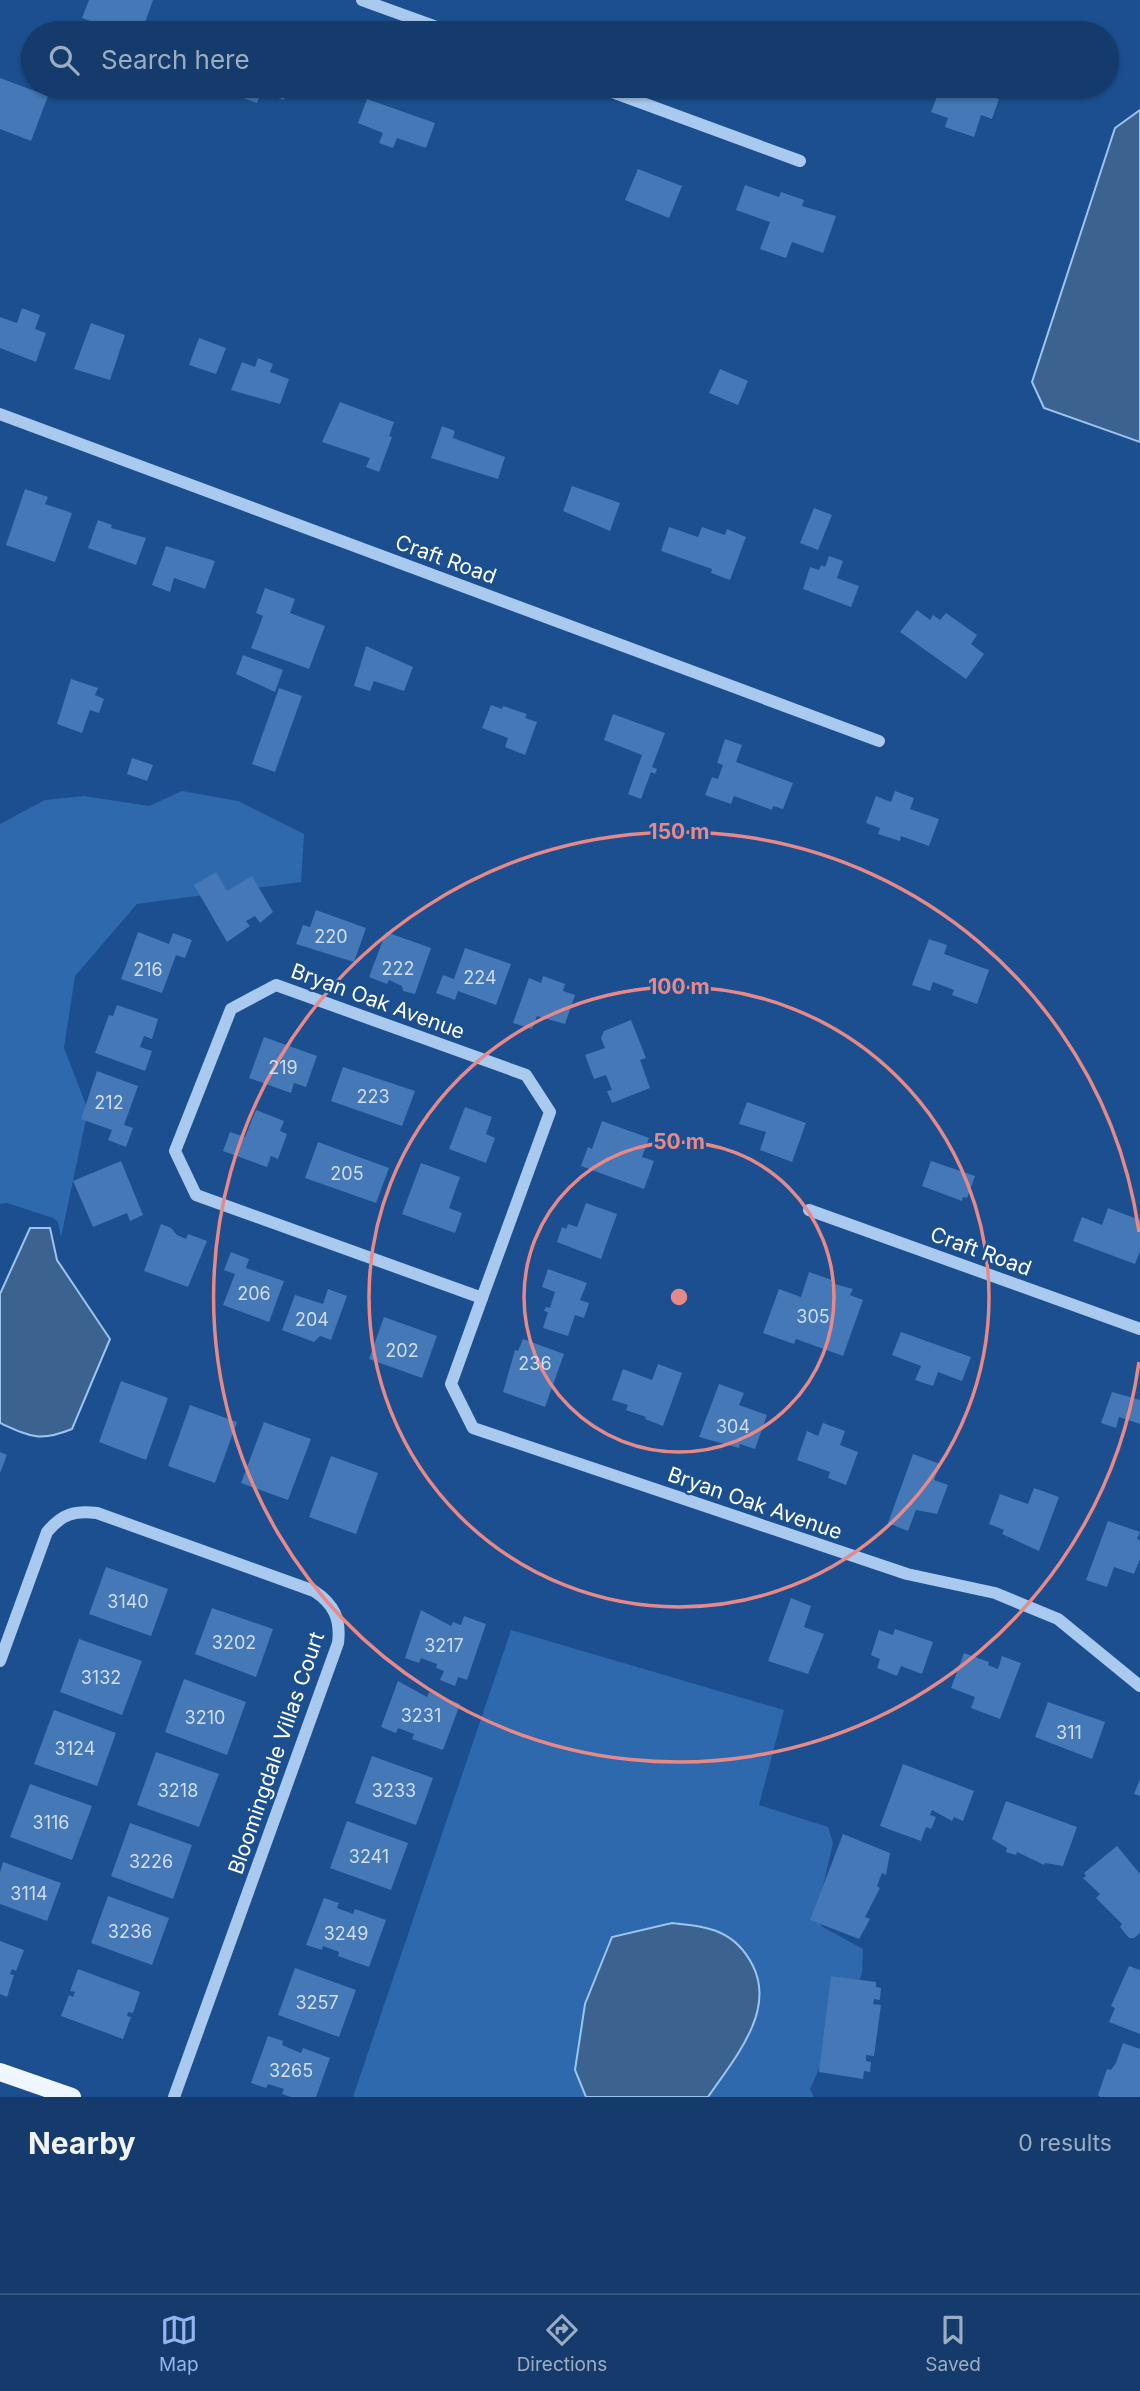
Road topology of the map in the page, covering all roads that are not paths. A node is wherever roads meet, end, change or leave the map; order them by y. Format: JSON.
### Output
{"nodes":[{"id":1,"x":362,"y":0,"type":"edge"},
{"id":2,"x":420,"y":21,"type":"edge"},
{"id":3,"x":629,"y":98,"type":"edge"},
{"id":4,"x":800,"y":161,"type":"dead end"},
{"id":5,"x":0,"y":414,"type":"edge"},
{"id":6,"x":879,"y":741,"type":"dead end"},
{"id":7,"x":809,"y":1210,"type":"dead end"},
{"id":8,"x":482,"y":1298,"type":"junction"},
{"id":9,"x":1140,"y":1329,"type":"edge"},
{"id":10,"x":0,"y":1661,"type":"edge"},
{"id":11,"x":1140,"y":1686,"type":"edge"},
{"id":12,"x":0,"y":2072,"type":"edge"},
{"id":13,"x":72,"y":2097,"type":"edge"},
{"id":14,"x":174,"y":2097,"type":"edge"}],
"edges":[{"from":1,"to":2,"type":"street"},
{"from":3,"to":4,"type":"street"},
{"from":5,"to":6,"type":"street","name":"Craft Road"},
{"from":7,"to":9,"type":"street","name":"Craft Road"},
{"from":8,"to":8,"type":"street","name":"Bryan Oak Avenue"},
{"from":8,"to":11,"type":"street","name":"Bryan Oak Avenue"},
{"from":10,"to":14,"type":"street","name":"Bloomingdale Villas Court"},
{"from":12,"to":13,"type":"main road"}]}
